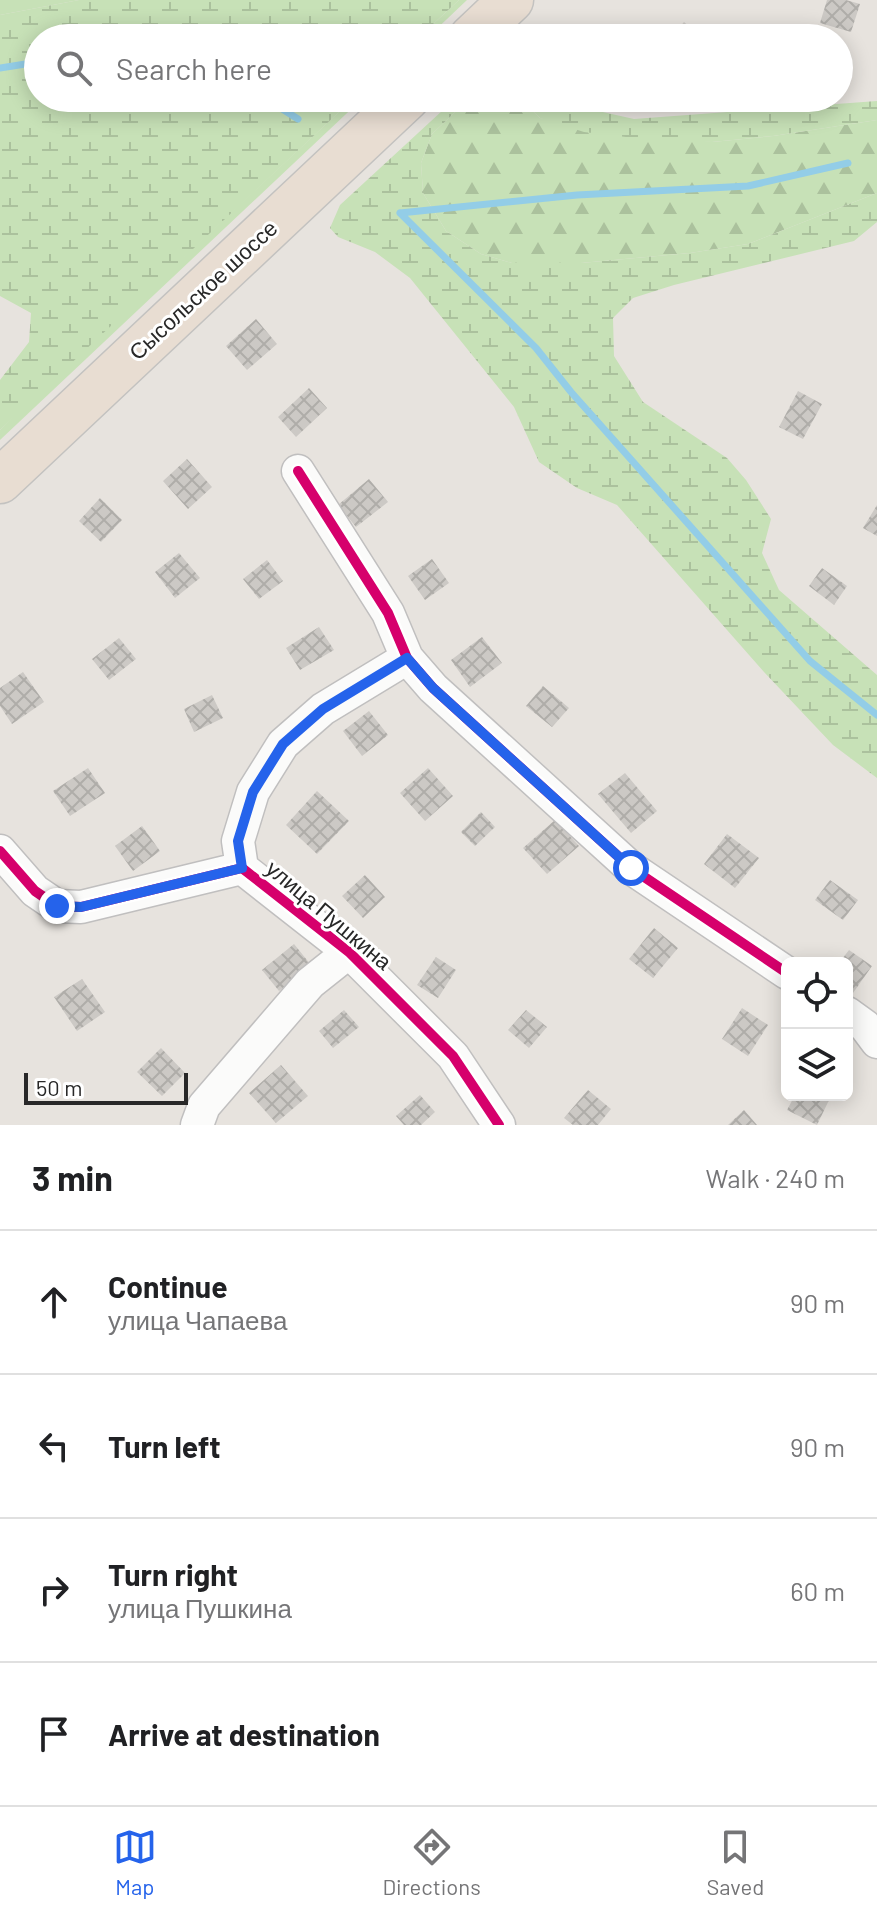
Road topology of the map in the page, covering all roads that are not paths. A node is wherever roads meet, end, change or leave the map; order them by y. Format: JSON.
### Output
{"nodes":[{"id":1,"x":511,"y":0,"type":"edge"},
{"id":2,"x":486,"y":24,"type":"edge"},
{"id":3,"x":392,"y":112,"type":"edge"},
{"id":4,"x":298,"y":471,"type":"dead end"},
{"id":5,"x":0,"y":481,"type":"edge"},
{"id":6,"x":407,"y":658,"type":"junction"},
{"id":7,"x":0,"y":851,"type":"edge"},
{"id":8,"x":242,"y":868,"type":"junction"},
{"id":9,"x":349,"y":952,"type":"junction"},
{"id":10,"x":781,"y":969,"type":"edge"},
{"id":11,"x":853,"y":1017,"type":"edge"},
{"id":12,"x":877,"y":1042,"type":"edge"},
{"id":13,"x":197,"y":1125,"type":"edge"},
{"id":14,"x":499,"y":1125,"type":"edge"}],
"edges":[{"from":1,"to":2,"type":"highway"},
{"from":3,"to":5,"type":"highway","name":"Сысольское шоссе"},
{"from":4,"to":6,"type":"street"},
{"from":6,"to":8,"type":"street"},
{"from":6,"to":10,"type":"street"},
{"from":7,"to":8,"type":"street","name":"улица Пушкина"},
{"from":8,"to":9,"type":"street","name":"улица Пушкина"},
{"from":9,"to":13,"type":"street"},
{"from":9,"to":14,"type":"street","name":"улица Пушкина"},
{"from":11,"to":12,"type":"street"}]}
